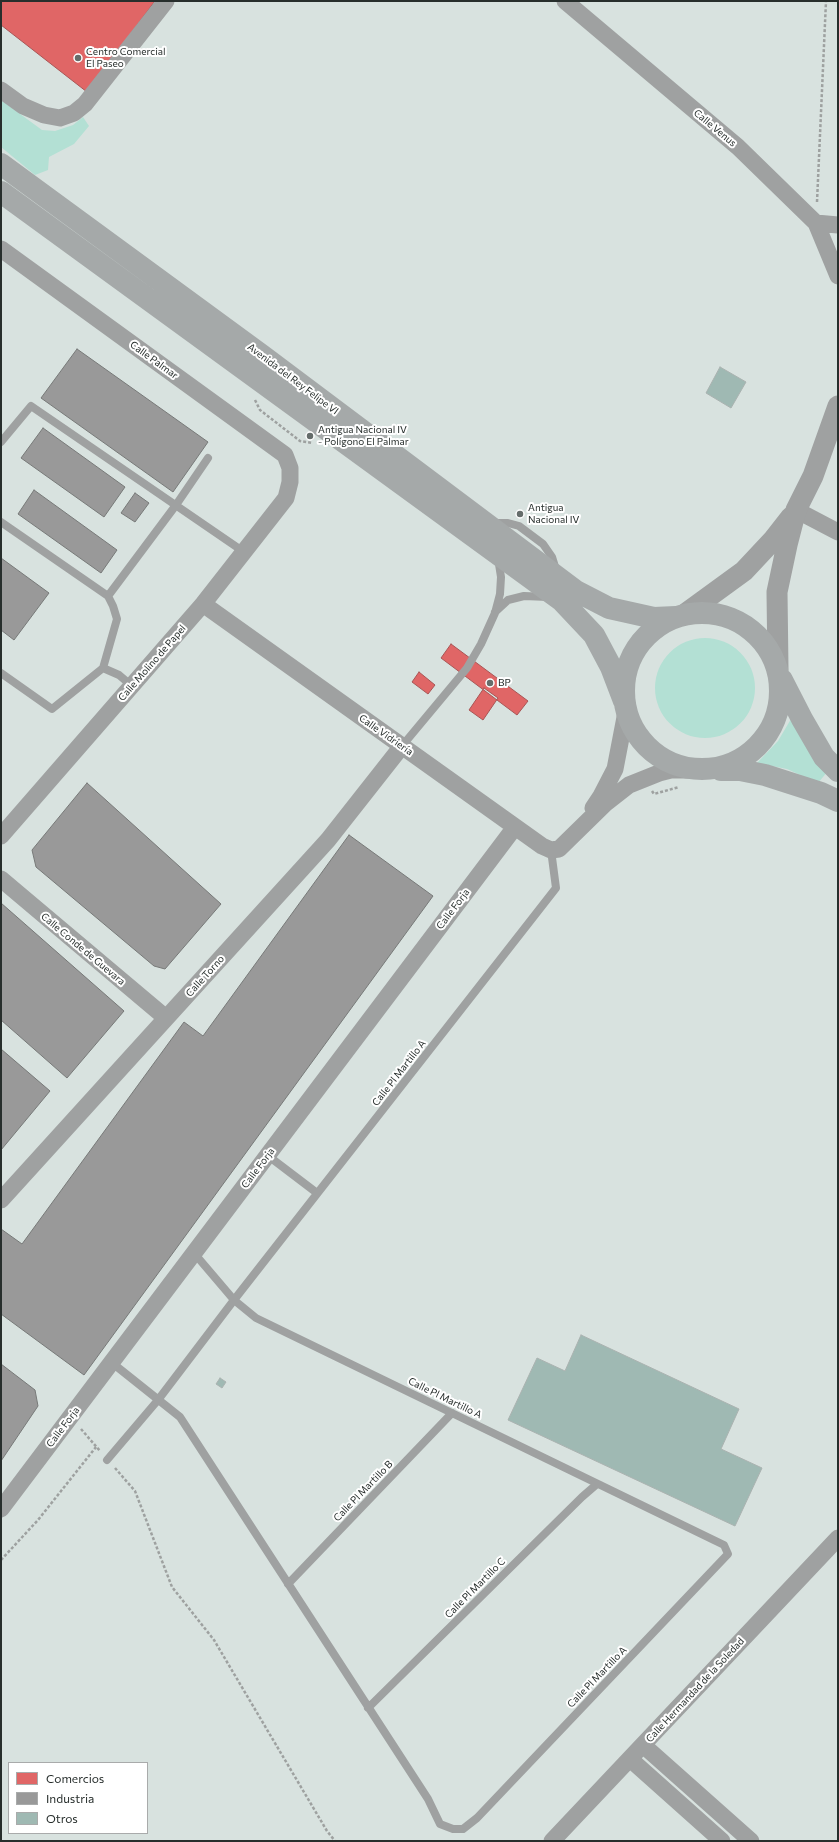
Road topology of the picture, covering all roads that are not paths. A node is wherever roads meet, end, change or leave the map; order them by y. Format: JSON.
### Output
{"nodes":[{"id":1,"x":166,"y":1,"type":"edge"},
{"id":2,"x":565,"y":1,"type":"edge"},
{"id":3,"x":1,"y":90,"type":"edge"},
{"id":4,"x":1,"y":164,"type":"edge"},
{"id":5,"x":1,"y":192,"type":"edge"},
{"id":6,"x":816,"y":223,"type":"junction"},
{"id":7,"x":838,"y":225,"type":"edge"},
{"id":8,"x":1,"y":250,"type":"edge"},
{"id":9,"x":838,"y":276,"type":"edge"},
{"id":10,"x":266,"y":384,"type":"junction"},
{"id":11,"x":278,"y":405,"type":"dead end"},
{"id":12,"x":838,"y":406,"type":"edge"},
{"id":13,"x":1,"y":442,"type":"edge"},
{"id":14,"x":208,"y":458,"type":"dead end"},
{"id":15,"x":290,"y":482,"type":"joint"},
{"id":16,"x":176,"y":505,"type":"junction"},
{"id":17,"x":796,"y":510,"type":"junction"},
{"id":18,"x":1,"y":522,"type":"edge"},
{"id":19,"x":838,"y":532,"type":"edge"},
{"id":20,"x":244,"y":552,"type":"junction"},
{"id":21,"x":498,"y":555,"type":"junction"},
{"id":22,"x":108,"y":596,"type":"junction"},
{"id":23,"x":561,"y":600,"type":"junction"},
{"id":24,"x":203,"y":604,"type":"junction"},
{"id":25,"x":495,"y":613,"type":"junction"},
{"id":26,"x":680,"y":616,"type":"junction"},
{"id":27,"x":103,"y":668,"type":"junction"},
{"id":28,"x":779,"y":672,"type":"junction"},
{"id":29,"x":1,"y":673,"type":"edge"},
{"id":30,"x":132,"y":686,"type":"junction"},
{"id":31,"x":625,"y":707,"type":"junction"},
{"id":32,"x":402,"y":746,"type":"junction"},
{"id":33,"x":838,"y":771,"type":"edge"},
{"id":34,"x":696,"y":775,"type":"junction"},
{"id":35,"x":838,"y":801,"type":"edge"},
{"id":36,"x":515,"y":827,"type":"junction"},
{"id":37,"x":1,"y":836,"type":"edge"},
{"id":38,"x":570,"y":838,"type":"junction"},
{"id":39,"x":551,"y":850,"type":"junction"},
{"id":40,"x":1,"y":879,"type":"edge"},
{"id":41,"x":166,"y":1018,"type":"junction"},
{"id":42,"x":267,"y":1155,"type":"junction"},
{"id":43,"x":317,"y":1193,"type":"junction"},
{"id":44,"x":1,"y":1200,"type":"edge"},
{"id":45,"x":194,"y":1253,"type":"junction"},
{"id":46,"x":234,"y":1300,"type":"junction"},
{"id":47,"x":112,"y":1362,"type":"junction"},
{"id":48,"x":158,"y":1400,"type":"junction"},
{"id":49,"x":452,"y":1413,"type":"junction"},
{"id":50,"x":107,"y":1460,"type":"road end"},
{"id":51,"x":598,"y":1484,"type":"junction"},
{"id":52,"x":1,"y":1509,"type":"edge"},
{"id":53,"x":838,"y":1538,"type":"edge"},
{"id":54,"x":288,"y":1584,"type":"junction"},
{"id":55,"x":368,"y":1708,"type":"junction"},
{"id":56,"x":643,"y":1745,"type":"junction"},
{"id":57,"x":630,"y":1759,"type":"junction"},
{"id":58,"x":552,"y":1841,"type":"edge"},
{"id":59,"x":722,"y":1841,"type":"edge"},
{"id":60,"x":751,"y":1841,"type":"edge"}],
"edges":[{"from":1,"to":3,"type":"street"},
{"from":2,"to":6,"type":"street","name":"Calle Venus"},
{"from":4,"to":26,"type":"main road","name":"Avenida del Rey Felipe VI"},
{"from":5,"to":10,"type":"main road","name":"Avenida del Rey Felipe VI"},
{"from":6,"to":7,"type":"street"},
{"from":6,"to":9,"type":"street","name":"Calle Venus"},
{"from":8,"to":15,"type":"street","name":"Calle Palmar"},
{"from":10,"to":11,"type":"lane"},
{"from":10,"to":21,"type":"main road","name":"Avenida del Rey Felipe VI"},
{"from":12,"to":17,"type":"street"},
{"from":13,"to":16,"type":"lane"},
{"from":14,"to":16,"type":"lane"},
{"from":15,"to":20,"type":"street","name":"Calle Molino de Papel"},
{"from":16,"to":20,"type":"lane"},
{"from":16,"to":22,"type":"lane"},
{"from":17,"to":19,"type":"street"},
{"from":17,"to":26,"type":"street"},
{"from":17,"to":28,"type":"street"},
{"from":18,"to":22,"type":"lane"},
{"from":20,"to":24,"type":"street","name":"Calle Molino de Papel"},
{"from":21,"to":23,"type":"main road","name":"Avenida del Rey Felipe VI"},
{"from":21,"to":25,"type":"lane"},
{"from":22,"to":27,"type":"lane"},
{"from":23,"to":25,"type":"lane"},
{"from":23,"to":31,"type":"main road","name":"Avenida del Rey Felipe VI"},
{"from":24,"to":30,"type":"street","name":"Calle Molino de Papel"},
{"from":24,"to":32,"type":"street","name":"Calle Vidriería"},
{"from":25,"to":32,"type":"lane"},
{"from":26,"to":28,"type":"main road","name":"Avenida del Rey Felipe VI"},
{"from":26,"to":31,"type":"main road"},
{"from":27,"to":29,"type":"lane"},
{"from":27,"to":30,"type":"lane"},
{"from":28,"to":33,"type":"main road"},
{"from":28,"to":34,"type":"main road"},
{"from":30,"to":37,"type":"street","name":"Calle Molino de Papel"},
{"from":31,"to":34,"type":"main road","name":"Avenida del Rey Felipe VI"},
{"from":31,"to":38,"type":"street"},
{"from":32,"to":36,"type":"street","name":"Calle Vidriería"},
{"from":32,"to":41,"type":"street","name":"Calle Torno"},
{"from":34,"to":35,"type":"main road"},
{"from":34,"to":38,"type":"street"},
{"from":36,"to":39,"type":"street","name":"Calle Vidriería"},
{"from":36,"to":42,"type":"street","name":"Calle Forja"},
{"from":38,"to":39,"type":"street"},
{"from":39,"to":43,"type":"lane","name":"Calle Pl Martillo A"},
{"from":40,"to":41,"type":"street","name":"Calle Conde de Guevara"},
{"from":41,"to":44,"type":"street","name":"Calle Torno"},
{"from":42,"to":43,"type":"lane"},
{"from":42,"to":45,"type":"street","name":"Calle Forja"},
{"from":43,"to":46,"type":"lane","name":"Calle Pl Martillo A"},
{"from":45,"to":46,"type":"lane","name":"Calle Pl Martillo A"},
{"from":45,"to":47,"type":"street","name":"Calle Forja"},
{"from":46,"to":48,"type":"lane","name":"Calle Pl Martillo A"},
{"from":46,"to":49,"type":"lane","name":"Calle Pl Martillo A"},
{"from":47,"to":48,"type":"lane","name":"Calle Pl Martillo A"},
{"from":47,"to":52,"type":"street","name":"Calle Forja"},
{"from":48,"to":50,"type":"lane","name":"Calle Pl Martillo A"},
{"from":48,"to":54,"type":"lane","name":"Calle Pl Martillo A"},
{"from":49,"to":51,"type":"lane","name":"Calle Pl Martillo A"},
{"from":49,"to":54,"type":"lane","name":"Calle Pl Martillo B"},
{"from":51,"to":55,"type":"lane","name":"Calle Pl Martillo C"},
{"from":51,"to":55,"type":"lane","name":"Calle Pl Martillo A"},
{"from":53,"to":56,"type":"street","name":"Calle Hermandad de la Soledad"},
{"from":54,"to":55,"type":"lane","name":"Calle Pl Martillo A"},
{"from":56,"to":57,"type":"street","name":"Calle Hermandad de la Soledad"},
{"from":56,"to":60,"type":"street"},
{"from":57,"to":58,"type":"street","name":"Calle Hermandad de la Soledad"},
{"from":57,"to":59,"type":"street"}]}
